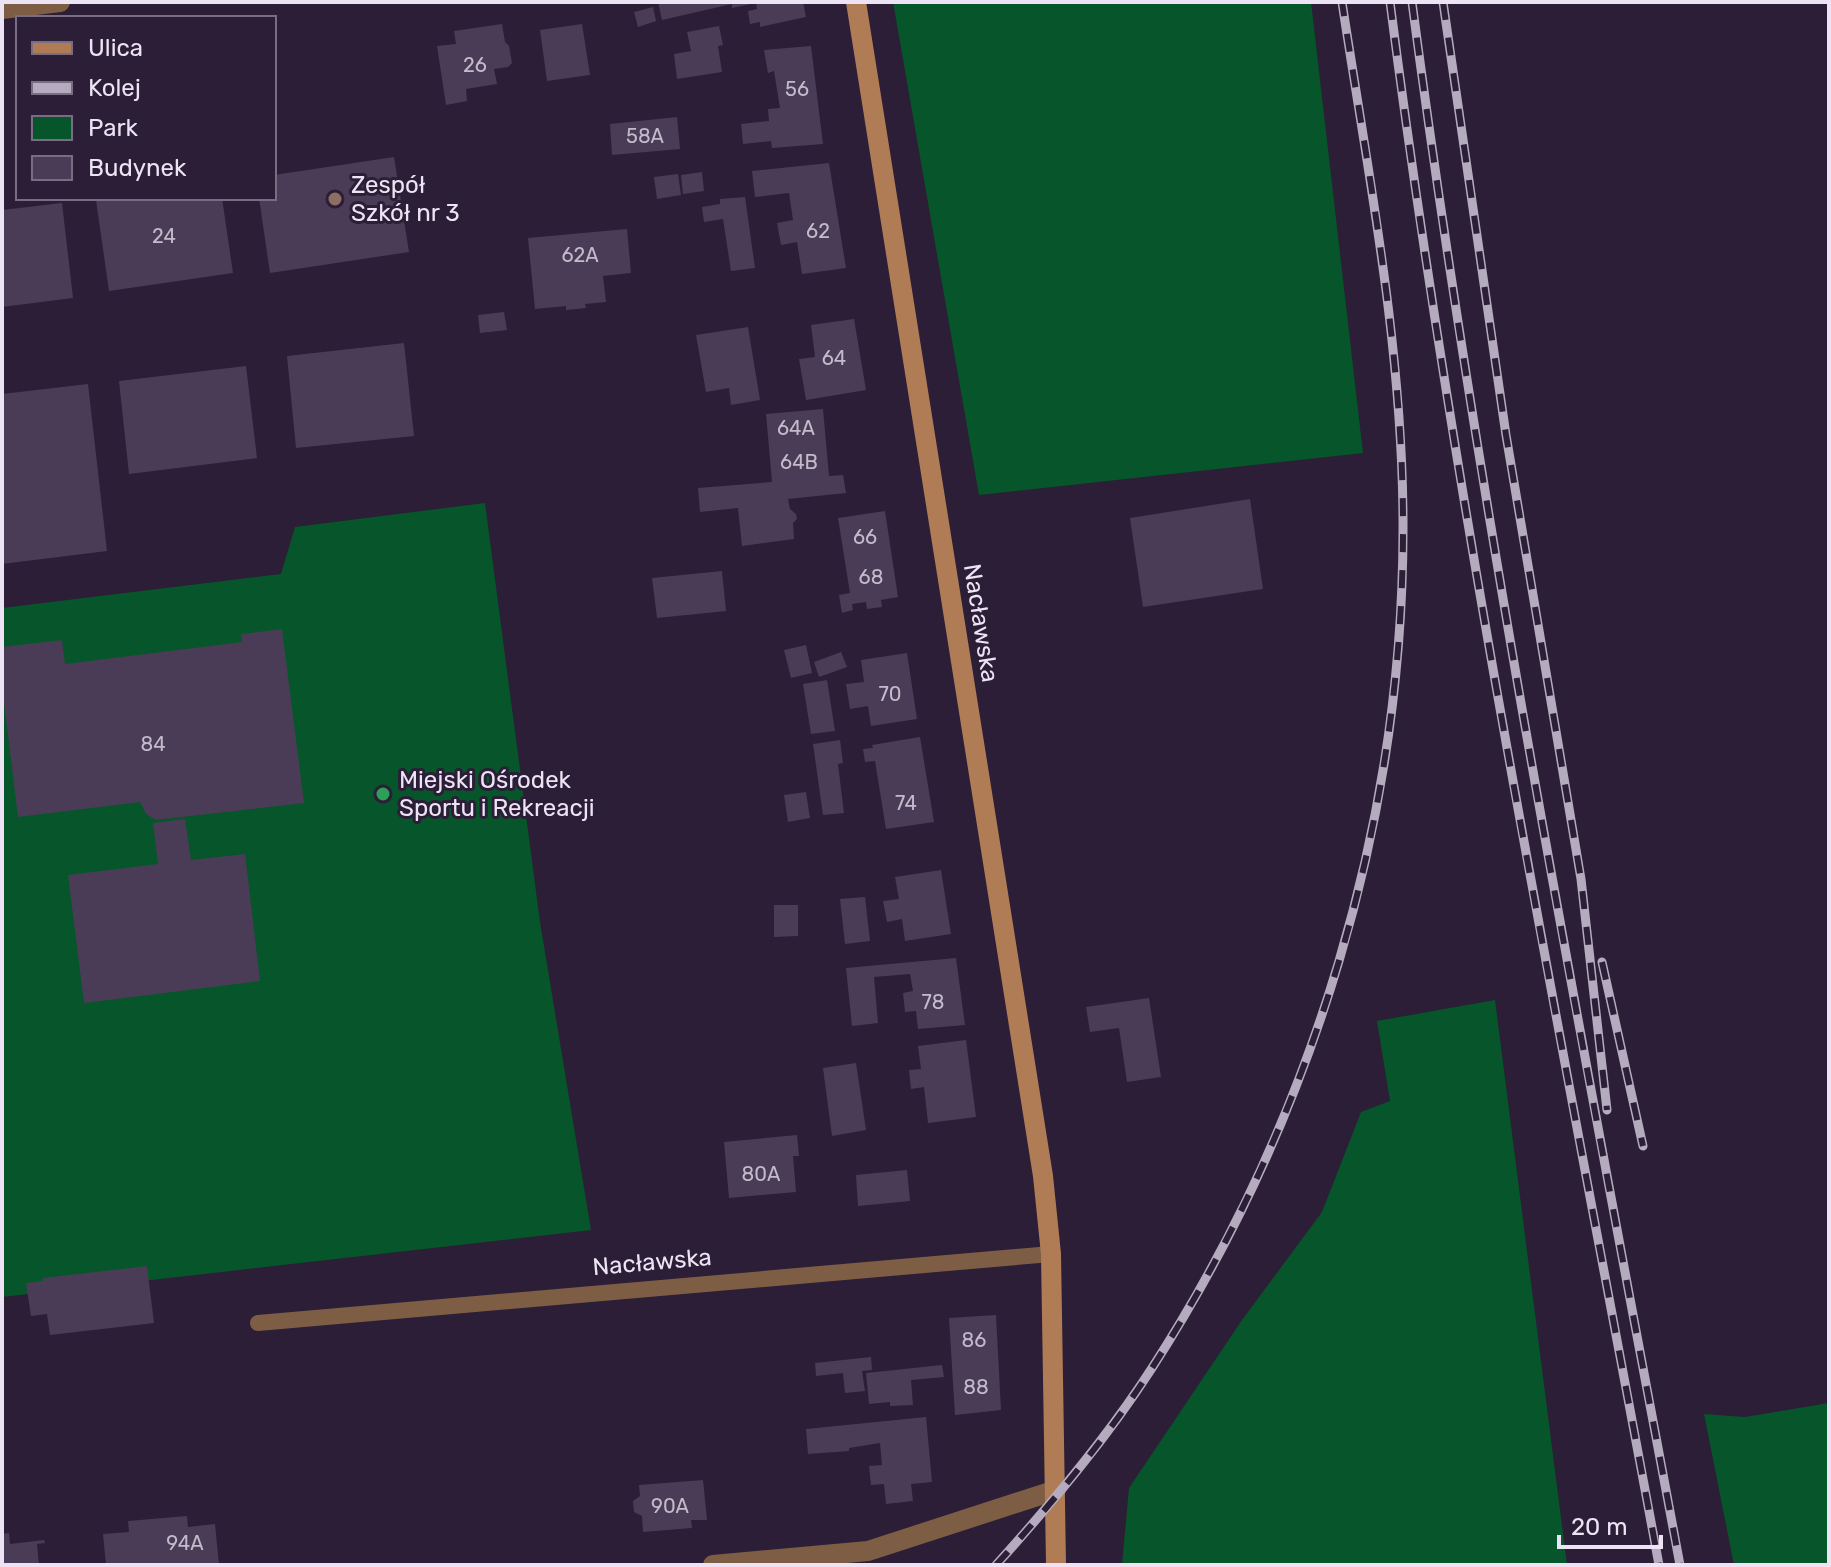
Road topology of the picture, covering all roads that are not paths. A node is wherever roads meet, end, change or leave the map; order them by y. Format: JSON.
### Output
{"nodes":[{"id":1,"x":60,"y":2,"type":"edge"},
{"id":2,"x":856,"y":2,"type":"edge"},
{"id":3,"x":2,"y":9,"type":"edge"},
{"id":4,"x":1051,"y":1254,"type":"junction"},
{"id":5,"x":258,"y":1323,"type":"dead end"},
{"id":6,"x":1056,"y":1490,"type":"junction"},
{"id":7,"x":713,"y":1565,"type":"edge"},
{"id":8,"x":1056,"y":1565,"type":"edge"}],
"edges":[{"from":1,"to":3,"type":"street"},
{"from":2,"to":4,"type":"street","name":"Nacławska"},
{"from":4,"to":5,"type":"lane","name":"Nacławska"},
{"from":4,"to":6,"type":"street","name":"Nacławska"},
{"from":6,"to":7,"type":"street"},
{"from":6,"to":8,"type":"street","name":"Nacławska"}]}
